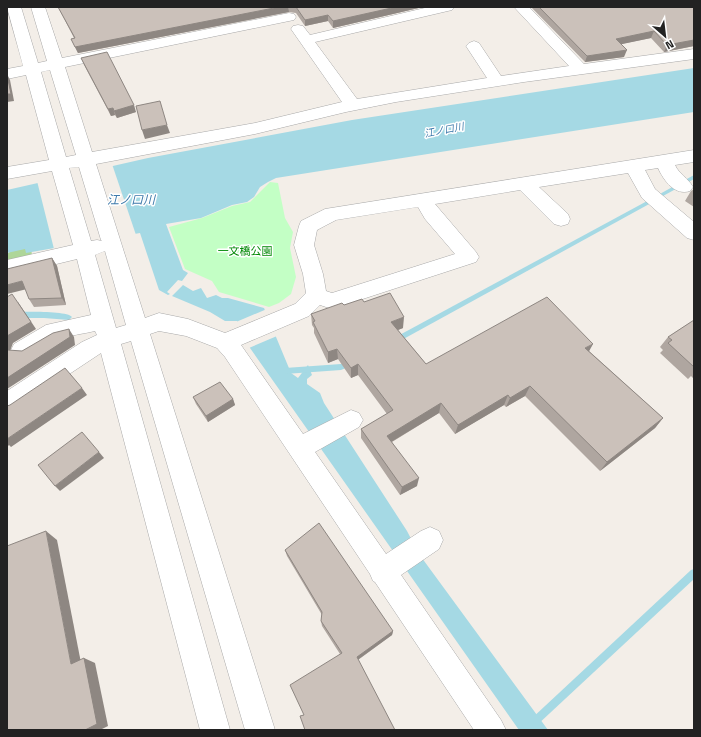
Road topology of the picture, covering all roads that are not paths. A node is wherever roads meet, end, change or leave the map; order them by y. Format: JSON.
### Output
{"nodes":[{"id":1,"x":14,"y":7,"type":"edge"},
{"id":2,"x":38,"y":7,"type":"edge"},
{"id":3,"x":447,"y":7,"type":"edge"},
{"id":4,"x":521,"y":7,"type":"edge"},
{"id":5,"x":286,"y":12,"type":"edge"},
{"id":6,"x":306,"y":40,"type":"junction"},
{"id":7,"x":474,"y":46,"type":"dead end"},
{"id":8,"x":694,"y":54,"type":"edge"},
{"id":9,"x":56,"y":64,"type":"junction"},
{"id":10,"x":32,"y":69,"type":"junction"},
{"id":11,"x":580,"y":70,"type":"junction"},
{"id":12,"x":7,"y":74,"type":"edge"},
{"id":13,"x":497,"y":82,"type":"junction"},
{"id":14,"x":353,"y":106,"type":"junction"},
{"id":15,"x":694,"y":156,"type":"edge"},
{"id":16,"x":664,"y":161,"type":"junction"},
{"id":17,"x":86,"y":162,"type":"junction"},
{"id":18,"x":634,"y":166,"type":"junction"},
{"id":19,"x":59,"y":167,"type":"junction"},
{"id":20,"x":7,"y":173,"type":"edge"},
{"id":21,"x":524,"y":183,"type":"junction"},
{"id":22,"x":680,"y":184,"type":"dead end"},
{"id":23,"x":423,"y":199,"type":"junction"},
{"id":24,"x":561,"y":219,"type":"dead end"},
{"id":25,"x":694,"y":233,"type":"edge"},
{"id":26,"x":111,"y":242,"type":"junction"},
{"id":27,"x":83,"y":247,"type":"junction"},
{"id":28,"x":7,"y":268,"type":"edge"},
{"id":29,"x":317,"y":296,"type":"junction"},
{"id":30,"x":105,"y":330,"type":"junction"},
{"id":31,"x":137,"y":330,"type":"junction"},
{"id":32,"x":234,"y":339,"type":"junction"},
{"id":33,"x":22,"y":350,"type":"edge"},
{"id":34,"x":7,"y":402,"type":"edge"},
{"id":35,"x":351,"y":420,"type":"dead end"},
{"id":36,"x":305,"y":446,"type":"junction"},
{"id":37,"x":430,"y":540,"type":"dead end"},
{"id":38,"x":388,"y":568,"type":"junction"},
{"id":39,"x":215,"y":730,"type":"edge"},
{"id":40,"x":260,"y":730,"type":"edge"},
{"id":41,"x":491,"y":730,"type":"edge"}],
"edges":[{"from":1,"to":10,"type":"street"},
{"from":2,"to":9,"type":"street"},
{"from":3,"to":6,"type":"street"},
{"from":4,"to":11,"type":"street"},
{"from":5,"to":6,"type":"street"},
{"from":5,"to":9,"type":"street"},
{"from":6,"to":14,"type":"street"},
{"from":7,"to":13,"type":"street"},
{"from":8,"to":11,"type":"street"},
{"from":9,"to":10,"type":"street"},
{"from":9,"to":17,"type":"street"},
{"from":10,"to":12,"type":"street"},
{"from":10,"to":19,"type":"street"},
{"from":11,"to":13,"type":"street"},
{"from":13,"to":14,"type":"street"},
{"from":14,"to":17,"type":"street"},
{"from":15,"to":16,"type":"street"},
{"from":16,"to":18,"type":"street"},
{"from":16,"to":22,"type":"street"},
{"from":17,"to":19,"type":"street"},
{"from":17,"to":26,"type":"street"},
{"from":18,"to":21,"type":"street"},
{"from":18,"to":25,"type":"street"},
{"from":19,"to":20,"type":"street"},
{"from":19,"to":27,"type":"street"},
{"from":21,"to":23,"type":"street"},
{"from":21,"to":24,"type":"street"},
{"from":23,"to":29,"type":"street"},
{"from":23,"to":29,"type":"street"},
{"from":26,"to":27,"type":"street"},
{"from":26,"to":31,"type":"street"},
{"from":27,"to":28,"type":"street"},
{"from":27,"to":30,"type":"street"},
{"from":29,"to":32,"type":"street"},
{"from":30,"to":31,"type":"street"},
{"from":30,"to":33,"type":"street"},
{"from":30,"to":34,"type":"street"},
{"from":30,"to":39,"type":"street"},
{"from":31,"to":32,"type":"street"},
{"from":31,"to":40,"type":"street"},
{"from":32,"to":36,"type":"street"},
{"from":35,"to":36,"type":"street"},
{"from":36,"to":38,"type":"street"},
{"from":37,"to":38,"type":"street"},
{"from":38,"to":41,"type":"street"}]}
